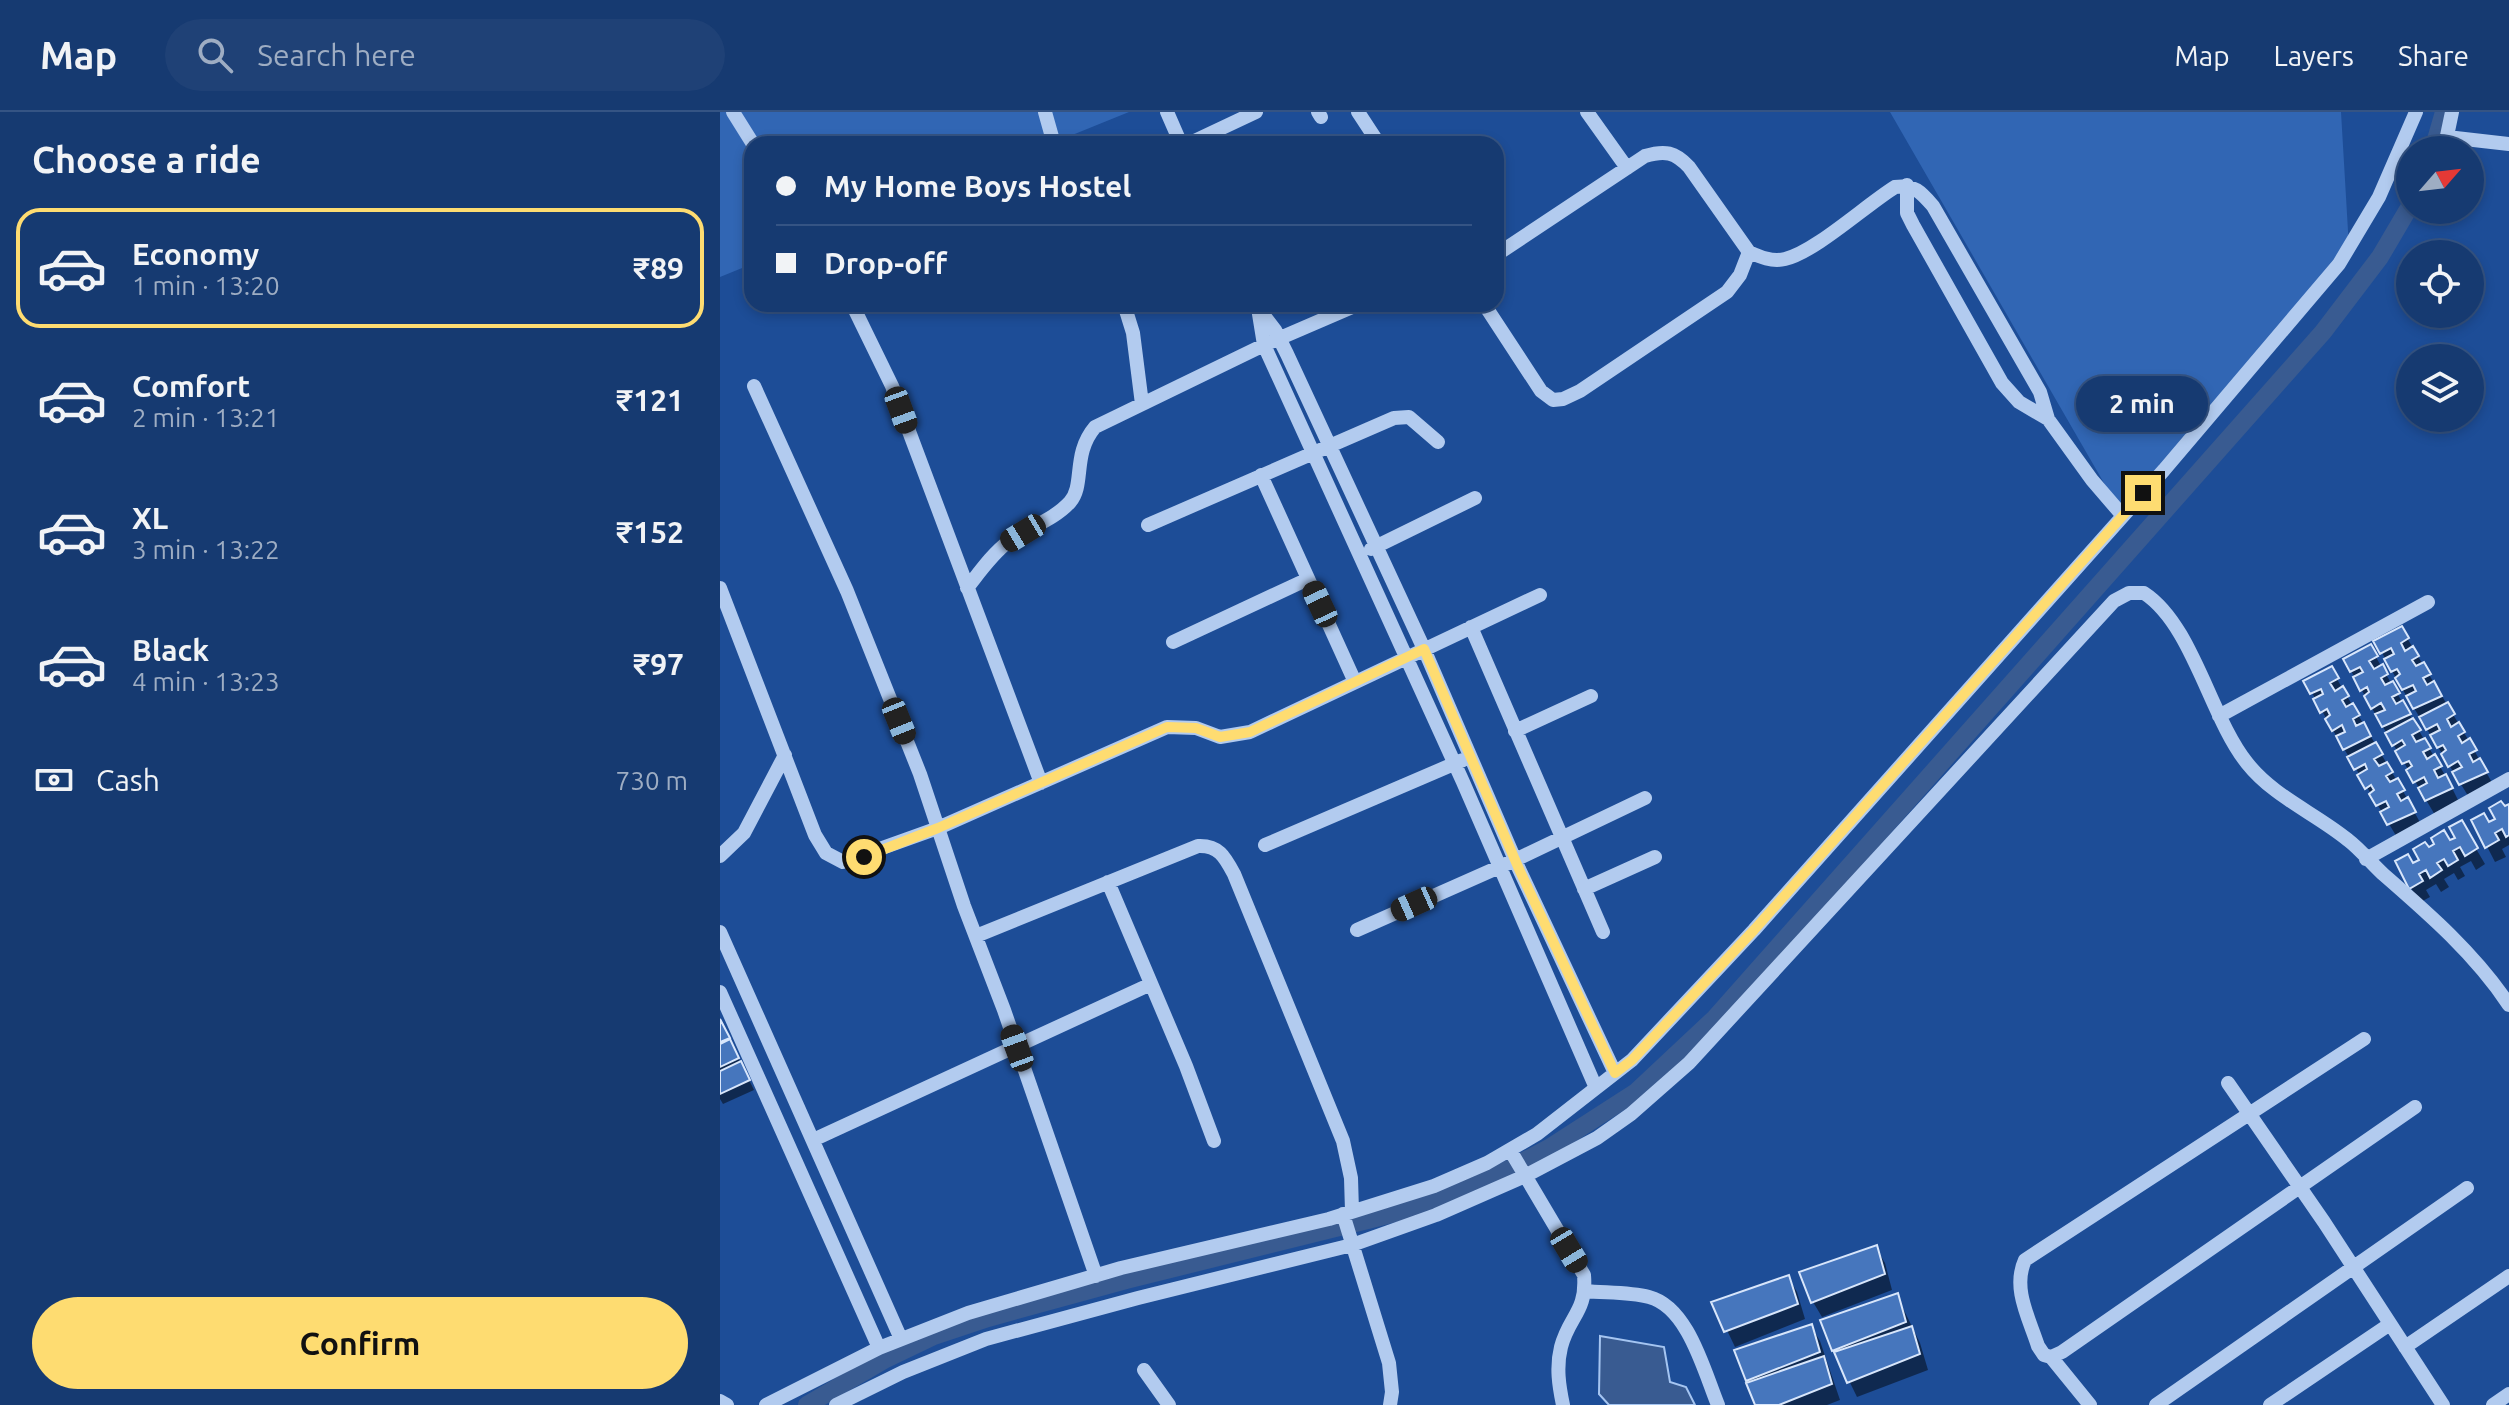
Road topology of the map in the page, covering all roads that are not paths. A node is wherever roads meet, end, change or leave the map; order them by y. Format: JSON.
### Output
{"nodes":[{"id":1,"x":733,"y":112,"type":"edge"},
{"id":2,"x":1045,"y":112,"type":"edge"},
{"id":3,"x":1167,"y":112,"type":"edge"},
{"id":4,"x":1256,"y":112,"type":"edge"},
{"id":5,"x":1358,"y":112,"type":"edge"},
{"id":6,"x":2416,"y":112,"type":"edge"},
{"id":7,"x":2452,"y":112,"type":"edge"},
{"id":8,"x":1588,"y":113,"type":"edge"},
{"id":9,"x":748,"y":136,"type":"edge"},
{"id":10,"x":1052,"y":136,"type":"edge"},
{"id":11,"x":1178,"y":136,"type":"edge"},
{"id":12,"x":1205,"y":136,"type":"edge"},
{"id":13,"x":1374,"y":136,"type":"edge"},
{"id":14,"x":2447,"y":136,"type":"edge"},
{"id":15,"x":2484,"y":144,"type":"edge"},
{"id":16,"x":2509,"y":144,"type":"edge"},
{"id":17,"x":1627,"y":168,"type":"junction"},
{"id":18,"x":1907,"y":185,"type":"junction"},
{"id":19,"x":1504,"y":250,"type":"edge"},
{"id":20,"x":1749,"y":252,"type":"junction"},
{"id":21,"x":856,"y":312,"type":"edge"},
{"id":22,"x":1126,"y":312,"type":"edge"},
{"id":23,"x":1258,"y":312,"type":"edge"},
{"id":24,"x":1261,"y":312,"type":"edge"},
{"id":25,"x":1341,"y":312,"type":"edge"},
{"id":26,"x":1489,"y":312,"type":"edge"},
{"id":27,"x":1280,"y":340,"type":"junction"},
{"id":28,"x":1264,"y":345,"type":"junction"},
{"id":29,"x":754,"y":386,"type":"dead end"},
{"id":30,"x":1142,"y":404,"type":"junction"},
{"id":31,"x":2048,"y":419,"type":"junction"},
{"id":32,"x":1438,"y":442,"type":"dead end"},
{"id":33,"x":1330,"y":447,"type":"junction"},
{"id":34,"x":1313,"y":454,"type":"junction"},
{"id":35,"x":1261,"y":475,"type":"junction"},
{"id":36,"x":1475,"y":498,"type":"dead end"},
{"id":37,"x":2123,"y":516,"type":"junction"},
{"id":38,"x":1148,"y":525,"type":"dead end"},
{"id":39,"x":1377,"y":547,"type":"junction"},
{"id":40,"x":1359,"y":555,"type":"junction"},
{"id":41,"x":1308,"y":579,"type":"junction"},
{"id":42,"x":720,"y":588,"type":"edge"},
{"id":43,"x":967,"y":588,"type":"junction"},
{"id":44,"x":1540,"y":595,"type":"dead end"},
{"id":45,"x":2428,"y":602,"type":"dead end"},
{"id":46,"x":1471,"y":627,"type":"junction"},
{"id":47,"x":1173,"y":642,"type":"dead end"},
{"id":48,"x":1424,"y":649,"type":"junction"},
{"id":49,"x":1405,"y":658,"type":"junction"},
{"id":50,"x":1355,"y":682,"type":"junction"},
{"id":51,"x":1591,"y":696,"type":"dead end"},
{"id":52,"x":2219,"y":716,"type":"junction"},
{"id":53,"x":1515,"y":731,"type":"junction"},
{"id":54,"x":785,"y":755,"type":"junction"},
{"id":55,"x":1471,"y":757,"type":"junction"},
{"id":56,"x":1455,"y":763,"type":"junction"},
{"id":57,"x":2509,"y":779,"type":"edge"},
{"id":58,"x":1041,"y":783,"type":"junction"},
{"id":59,"x":1645,"y":798,"type":"dead end"},
{"id":60,"x":938,"y":828,"type":"junction"},
{"id":61,"x":1562,"y":838,"type":"junction"},
{"id":62,"x":1265,"y":845,"type":"dead end"},
{"id":63,"x":720,"y":856,"type":"edge"},
{"id":64,"x":1655,"y":857,"type":"dead end"},
{"id":65,"x":2366,"y":859,"type":"junction"},
{"id":66,"x":1515,"y":860,"type":"junction"},
{"id":67,"x":1500,"y":866,"type":"junction"},
{"id":68,"x":1108,"y":882,"type":"junction"},
{"id":69,"x":1584,"y":889,"type":"junction"},
{"id":70,"x":1357,"y":930,"type":"dead end"},
{"id":71,"x":720,"y":932,"type":"edge"},
{"id":72,"x":1603,"y":932,"type":"dead end"},
{"id":73,"x":976,"y":936,"type":"junction"},
{"id":74,"x":1151,"y":984,"type":"junction"},
{"id":75,"x":720,"y":992,"type":"edge"},
{"id":76,"x":2509,"y":1005,"type":"edge"},
{"id":77,"x":2364,"y":1039,"type":"dead end"},
{"id":78,"x":1017,"y":1048,"type":"junction"},
{"id":79,"x":1615,"y":1073,"type":"junction"},
{"id":80,"x":2228,"y":1083,"type":"dead end"},
{"id":81,"x":1596,"y":1088,"type":"junction"},
{"id":82,"x":2415,"y":1107,"type":"dead end"},
{"id":83,"x":2250,"y":1116,"type":"junction"},
{"id":84,"x":813,"y":1140,"type":"junction"},
{"id":85,"x":1214,"y":1141,"type":"dead end"},
{"id":86,"x":1511,"y":1153,"type":"junction"},
{"id":87,"x":1523,"y":1174,"type":"junction"},
{"id":88,"x":2300,"y":1187,"type":"junction"},
{"id":89,"x":2467,"y":1188,"type":"dead end"},
{"id":90,"x":1347,"y":1216,"type":"junction"},
{"id":91,"x":1351,"y":1241,"type":"junction"},
{"id":92,"x":2352,"y":1266,"type":"junction"},
{"id":93,"x":1096,"y":1276,"type":"junction"},
{"id":94,"x":2509,"y":1276,"type":"edge"},
{"id":95,"x":1585,"y":1291,"type":"junction"},
{"id":96,"x":2390,"y":1324,"type":"junction"},
{"id":97,"x":901,"y":1339,"type":"junction"},
{"id":98,"x":2405,"y":1347,"type":"junction"},
{"id":99,"x":879,"y":1348,"type":"junction"},
{"id":100,"x":2051,"y":1357,"type":"junction"},
{"id":101,"x":1144,"y":1370,"type":"dead end"},
{"id":102,"x":2509,"y":1394,"type":"edge"},
{"id":103,"x":720,"y":1401,"type":"edge"},
{"id":104,"x":727,"y":1405,"type":"edge"},
{"id":105,"x":766,"y":1405,"type":"edge"},
{"id":106,"x":836,"y":1405,"type":"edge"},
{"id":107,"x":1169,"y":1405,"type":"edge"},
{"id":108,"x":1390,"y":1405,"type":"edge"},
{"id":109,"x":1563,"y":1405,"type":"edge"},
{"id":110,"x":1718,"y":1405,"type":"edge"},
{"id":111,"x":2090,"y":1405,"type":"edge"},
{"id":112,"x":2156,"y":1405,"type":"edge"},
{"id":113,"x":2270,"y":1405,"type":"edge"},
{"id":114,"x":2443,"y":1405,"type":"edge"},
{"id":115,"x":2493,"y":1405,"type":"edge"}],
"edges":[{"from":1,"to":9,"type":"street"},
{"from":2,"to":10,"type":"street"},
{"from":3,"to":11,"type":"street"},
{"from":4,"to":12,"type":"street"},
{"from":5,"to":13,"type":"street"},
{"from":6,"to":37,"type":"street"},
{"from":7,"to":14,"type":"street"},
{"from":8,"to":17,"type":"street"},
{"from":15,"to":16,"type":"street"},
{"from":17,"to":19,"type":"street"},
{"from":17,"to":20,"type":"street"},
{"from":18,"to":20,"type":"street"},
{"from":18,"to":31,"type":"street"},
{"from":18,"to":31,"type":"street"},
{"from":20,"to":26,"type":"street"},
{"from":21,"to":43,"type":"street"},
{"from":22,"to":30,"type":"street"},
{"from":23,"to":28,"type":"street"},
{"from":24,"to":27,"type":"street"},
{"from":25,"to":27,"type":"street"},
{"from":27,"to":28,"type":"street"},
{"from":27,"to":33,"type":"street"},
{"from":28,"to":30,"type":"street"},
{"from":28,"to":34,"type":"street"},
{"from":29,"to":60,"type":"street"},
{"from":30,"to":43,"type":"street"},
{"from":31,"to":37,"type":"street"},
{"from":32,"to":33,"type":"street"},
{"from":33,"to":34,"type":"street"},
{"from":33,"to":39,"type":"street"},
{"from":34,"to":35,"type":"street"},
{"from":34,"to":40,"type":"street"},
{"from":35,"to":38,"type":"street"},
{"from":35,"to":41,"type":"street"},
{"from":36,"to":39,"type":"street"},
{"from":37,"to":79,"type":"street"},
{"from":39,"to":40,"type":"street"},
{"from":39,"to":48,"type":"street"},
{"from":40,"to":49,"type":"street"},
{"from":41,"to":47,"type":"street"},
{"from":41,"to":50,"type":"street"},
{"from":42,"to":54,"type":"street"},
{"from":43,"to":58,"type":"street"},
{"from":44,"to":46,"type":"street"},
{"from":45,"to":52,"type":"street"},
{"from":46,"to":48,"type":"street"},
{"from":46,"to":53,"type":"street"},
{"from":48,"to":49,"type":"street"},
{"from":48,"to":55,"type":"street"},
{"from":49,"to":50,"type":"street"},
{"from":49,"to":56,"type":"street"},
{"from":50,"to":58,"type":"street"},
{"from":51,"to":53,"type":"street"},
{"from":52,"to":65,"type":"street"},
{"from":52,"to":87,"type":"street"},
{"from":53,"to":61,"type":"street"},
{"from":54,"to":60,"type":"street"},
{"from":54,"to":63,"type":"street"},
{"from":55,"to":56,"type":"street"},
{"from":55,"to":66,"type":"street"},
{"from":56,"to":62,"type":"street"},
{"from":56,"to":67,"type":"street"},
{"from":57,"to":65,"type":"street"},
{"from":58,"to":60,"type":"street"},
{"from":59,"to":61,"type":"street"},
{"from":60,"to":73,"type":"street"},
{"from":61,"to":66,"type":"street"},
{"from":61,"to":69,"type":"street"},
{"from":64,"to":69,"type":"street"},
{"from":65,"to":76,"type":"street"},
{"from":66,"to":67,"type":"street"},
{"from":66,"to":79,"type":"street"},
{"from":67,"to":70,"type":"street"},
{"from":67,"to":81,"type":"street"},
{"from":68,"to":73,"type":"street"},
{"from":68,"to":74,"type":"street"},
{"from":68,"to":90,"type":"street"},
{"from":69,"to":72,"type":"street"},
{"from":71,"to":84,"type":"street"},
{"from":73,"to":78,"type":"street"},
{"from":74,"to":78,"type":"street"},
{"from":74,"to":85,"type":"street"},
{"from":75,"to":99,"type":"street"},
{"from":77,"to":83,"type":"street"},
{"from":78,"to":84,"type":"street"},
{"from":78,"to":93,"type":"street"},
{"from":79,"to":81,"type":"street"},
{"from":80,"to":83,"type":"street"},
{"from":81,"to":86,"type":"street"},
{"from":82,"to":88,"type":"street"},
{"from":83,"to":88,"type":"street"},
{"from":83,"to":100,"type":"street"},
{"from":84,"to":97,"type":"street"},
{"from":86,"to":87,"type":"street"},
{"from":86,"to":90,"type":"street"},
{"from":87,"to":91,"type":"street"},
{"from":87,"to":95,"type":"street"},
{"from":88,"to":92,"type":"street"},
{"from":88,"to":100,"type":"street"},
{"from":89,"to":92,"type":"street"},
{"from":90,"to":91,"type":"street"},
{"from":90,"to":93,"type":"street"},
{"from":91,"to":106,"type":"street"},
{"from":91,"to":108,"type":"street"},
{"from":92,"to":96,"type":"street"},
{"from":92,"to":112,"type":"street"},
{"from":93,"to":97,"type":"street"},
{"from":94,"to":98,"type":"street"},
{"from":95,"to":109,"type":"street"},
{"from":95,"to":110,"type":"street"},
{"from":96,"to":98,"type":"street"},
{"from":96,"to":113,"type":"street"},
{"from":97,"to":99,"type":"street"},
{"from":98,"to":114,"type":"street"},
{"from":99,"to":105,"type":"street"},
{"from":100,"to":111,"type":"street"},
{"from":101,"to":107,"type":"street"},
{"from":102,"to":115,"type":"street"},
{"from":103,"to":104,"type":"street"}]}
